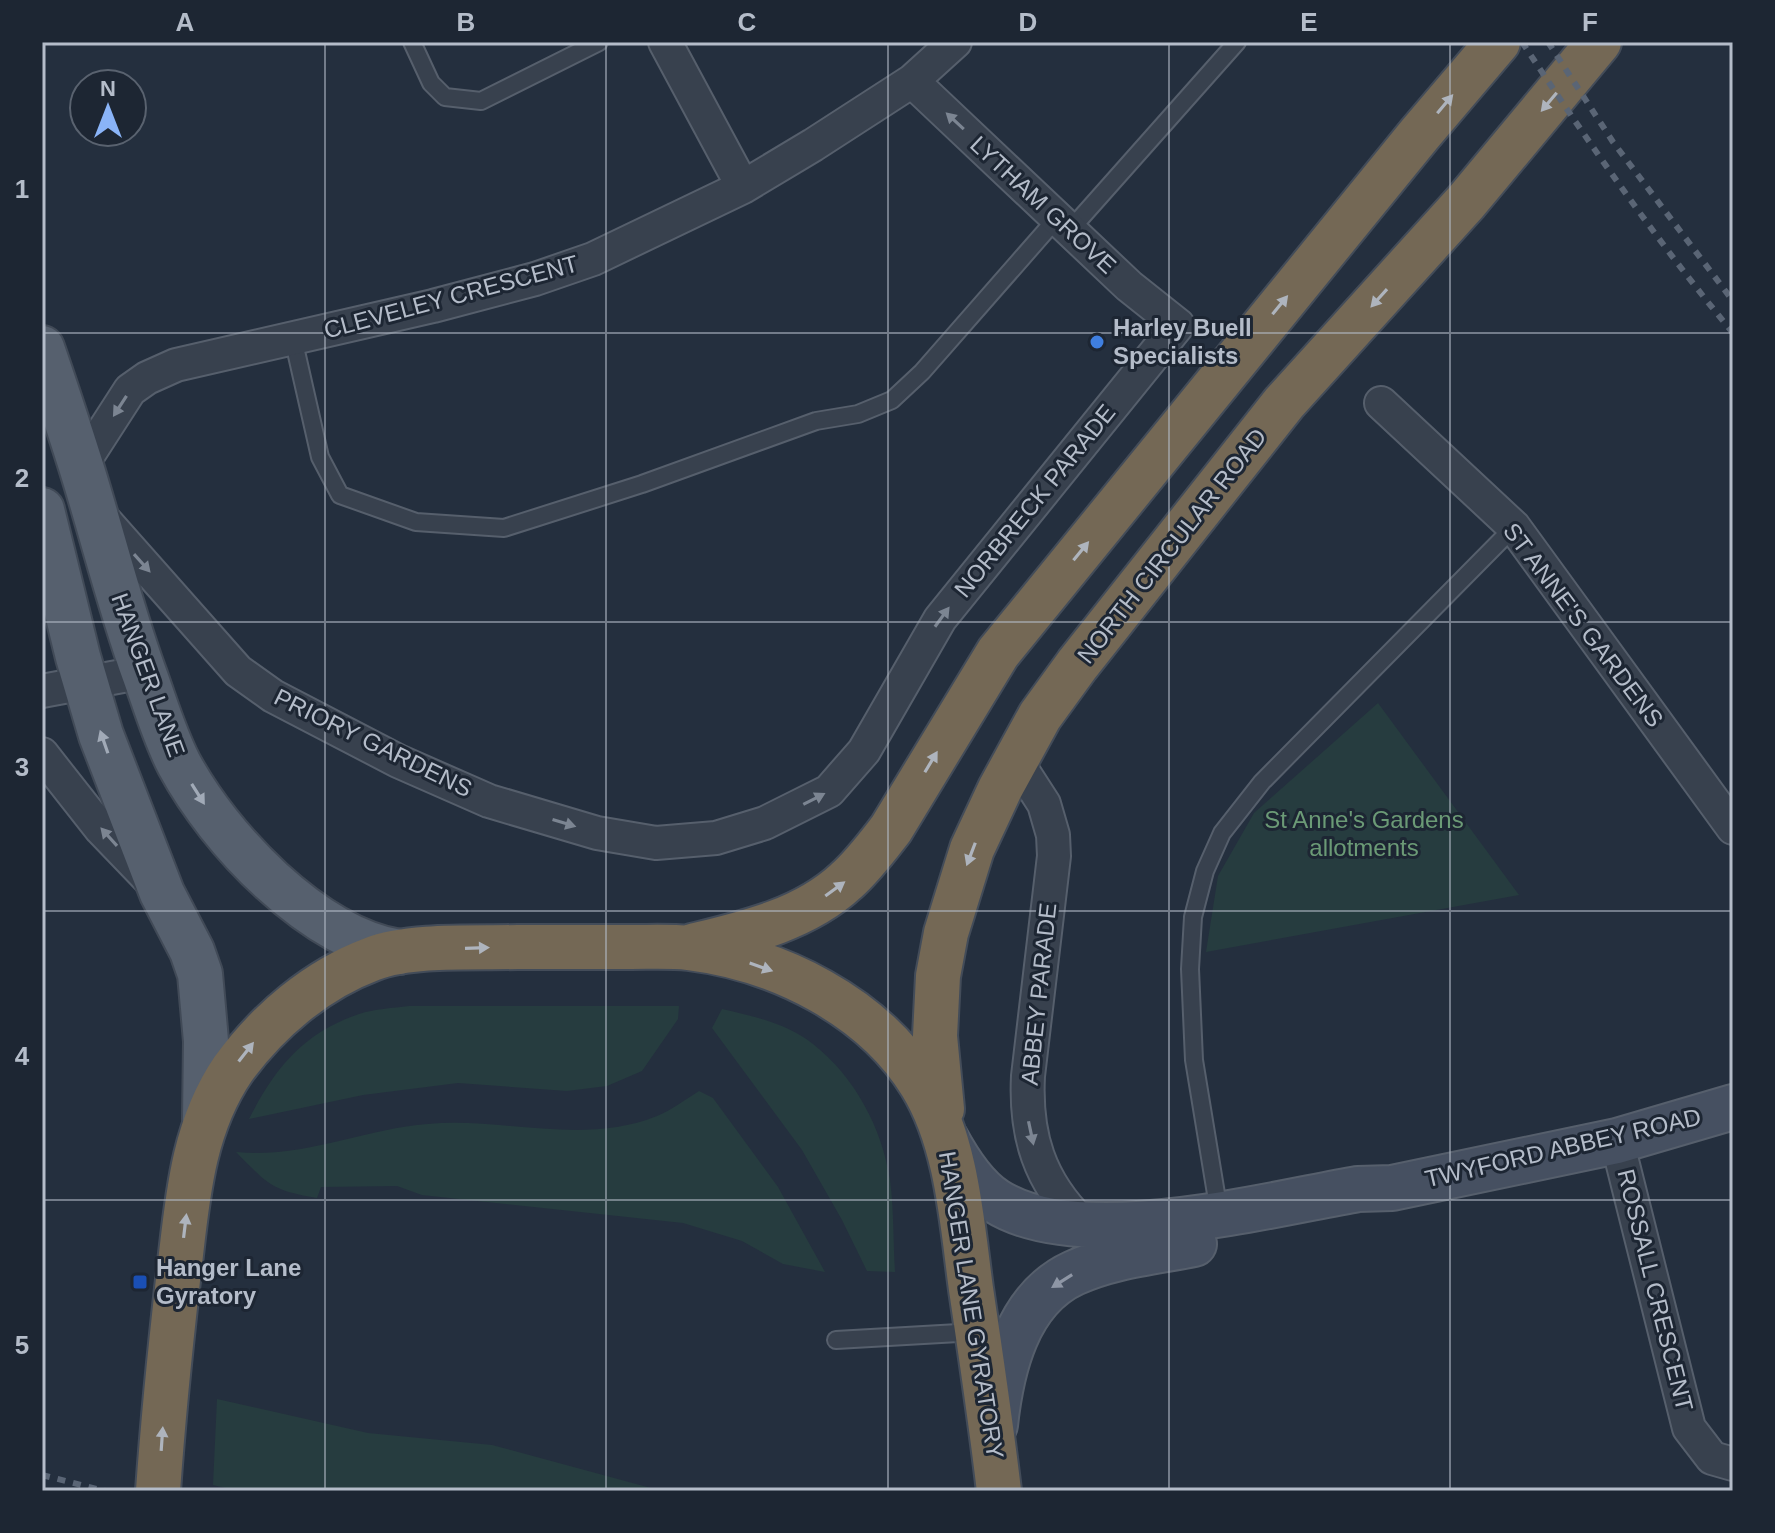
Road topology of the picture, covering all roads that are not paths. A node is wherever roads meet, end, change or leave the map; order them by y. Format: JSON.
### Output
{"nodes":[{"id":1,"x":412,"y":42,"type":"edge"},
{"id":2,"x":599,"y":42,"type":"edge"},
{"id":3,"x":665,"y":42,"type":"edge"},
{"id":4,"x":955,"y":42,"type":"edge"},
{"id":5,"x":1237,"y":42,"type":"edge"},
{"id":6,"x":1498,"y":42,"type":"edge"},
{"id":7,"x":1599,"y":42,"type":"edge"},
{"id":8,"x":912,"y":81,"type":"junction"},
{"id":9,"x":743,"y":187,"type":"junction"},
{"id":10,"x":1064,"y":224,"type":"junction"},
{"id":11,"x":1178,"y":325,"type":"joint"},
{"id":12,"x":293,"y":338,"type":"junction"},
{"id":13,"x":42,"y":348,"type":"edge"},
{"id":14,"x":1381,"y":403,"type":"dead end"},
{"id":15,"x":86,"y":485,"type":"junction"},
{"id":16,"x":42,"y":510,"type":"edge"},
{"id":17,"x":1514,"y":527,"type":"junction"},
{"id":18,"x":52,"y":610,"type":"edge"},
{"id":19,"x":144,"y":672,"type":"junction"},
{"id":20,"x":86,"y":683,"type":"junction"},
{"id":21,"x":901,"y":684,"type":"joint"},
{"id":22,"x":42,"y":691,"type":"edge"},
{"id":23,"x":42,"y":754,"type":"edge"},
{"id":24,"x":1015,"y":759,"type":"junction"},
{"id":25,"x":1727,"y":808,"type":"edge"},
{"id":26,"x":162,"y":893,"type":"junction"},
{"id":27,"x":685,"y":948,"type":"junction"},
{"id":28,"x":399,"y":952,"type":"junction"},
{"id":29,"x":1733,"y":1107,"type":"edge"},
{"id":30,"x":205,"y":1119,"type":"junction"},
{"id":31,"x":946,"y":1139,"type":"junction"},
{"id":32,"x":1617,"y":1141,"type":"junction"},
{"id":33,"x":1392,"y":1188,"type":"junction"},
{"id":34,"x":1219,"y":1213,"type":"junction"},
{"id":35,"x":1082,"y":1223,"type":"junction"},
{"id":36,"x":978,"y":1332,"type":"junction"},
{"id":37,"x":836,"y":1340,"type":"dead end"},
{"id":38,"x":993,"y":1439,"type":"junction"},
{"id":39,"x":1733,"y":1464,"type":"edge"},
{"id":40,"x":158,"y":1491,"type":"edge"},
{"id":41,"x":999,"y":1491,"type":"edge"}],
"edges":[{"from":1,"to":2,"type":"lane"},
{"from":3,"to":9,"type":"street"},
{"from":4,"to":8,"type":"street","name":"CLEVELEY CRESCENT"},
{"from":5,"to":10,"type":"lane"},
{"from":27,"to":6,"type":"highway","one_way":true},
{"from":7,"to":24,"type":"highway","name":"NORTH CIRCULAR ROAD","one_way":true},
{"from":8,"to":9,"type":"street","name":"CLEVELEY CRESCENT"},
{"from":10,"to":8,"type":"street","name":"LYTHAM GROVE","one_way":true},
{"from":9,"to":12,"type":"street","name":"CLEVELEY CRESCENT"},
{"from":10,"to":11,"type":"street","name":"LYTHAM GROVE"},
{"from":10,"to":12,"type":"lane"},
{"from":21,"to":11,"type":"street","name":"NORBRECK PARADE","one_way":true},
{"from":12,"to":15,"type":"street","name":"CLEVELEY CRESCENT","one_way":true},
{"from":13,"to":15,"type":"main road","name":"HANGER LANE"},
{"from":14,"to":17,"type":"street","name":"ST ANNE'S GARDENS"},
{"from":15,"to":19,"type":"main road","name":"HANGER LANE"},
{"from":15,"to":21,"type":"street","name":"PRIORY GARDENS","one_way":true},
{"from":16,"to":18,"type":"main road"},
{"from":17,"to":25,"type":"street","name":"ST ANNE'S GARDENS"},
{"from":17,"to":34,"type":"lane"},
{"from":18,"to":20,"type":"main road"},
{"from":19,"to":20,"type":"street"},
{"from":19,"to":28,"type":"main road","name":"HANGER LANE","one_way":true},
{"from":20,"to":22,"type":"street"},
{"from":26,"to":20,"type":"main road","one_way":true},
{"from":26,"to":23,"type":"street","one_way":true},
{"from":24,"to":31,"type":"highway","name":"NORTH CIRCULAR ROAD","one_way":true},
{"from":24,"to":35,"type":"street","name":"ABBEY PARADE","one_way":true},
{"from":26,"to":30,"type":"main road"},
{"from":28,"to":27,"type":"highway","name":"HANGER LANE GYRATORY","one_way":true},
{"from":27,"to":31,"type":"highway","name":"HANGER LANE GYRATORY","one_way":true},
{"from":30,"to":28,"type":"highway","name":"HANGER LANE GYRATORY","one_way":true},
{"from":29,"to":32,"type":"street","name":"TWYFORD ABBEY ROAD"},
{"from":40,"to":30,"type":"highway","name":"HANGER LANE GYRATORY","one_way":true},
{"from":31,"to":35,"type":"street","name":"TWYFORD ABBEY ROAD"},
{"from":31,"to":36,"type":"highway","name":"HANGER LANE GYRATORY"},
{"from":32,"to":33,"type":"street","name":"TWYFORD ABBEY ROAD"},
{"from":32,"to":39,"type":"street","name":"ROSSALL CRESCENT"},
{"from":33,"to":34,"type":"street","name":"TWYFORD ABBEY ROAD"},
{"from":33,"to":38,"type":"street","name":"TWYFORD ABBEY ROAD","one_way":true},
{"from":34,"to":35,"type":"street","name":"TWYFORD ABBEY ROAD"},
{"from":36,"to":37,"type":"lane"},
{"from":36,"to":38,"type":"highway","name":"HANGER LANE GYRATORY"},
{"from":38,"to":41,"type":"highway","name":"HANGER LANE GYRATORY"}]}
